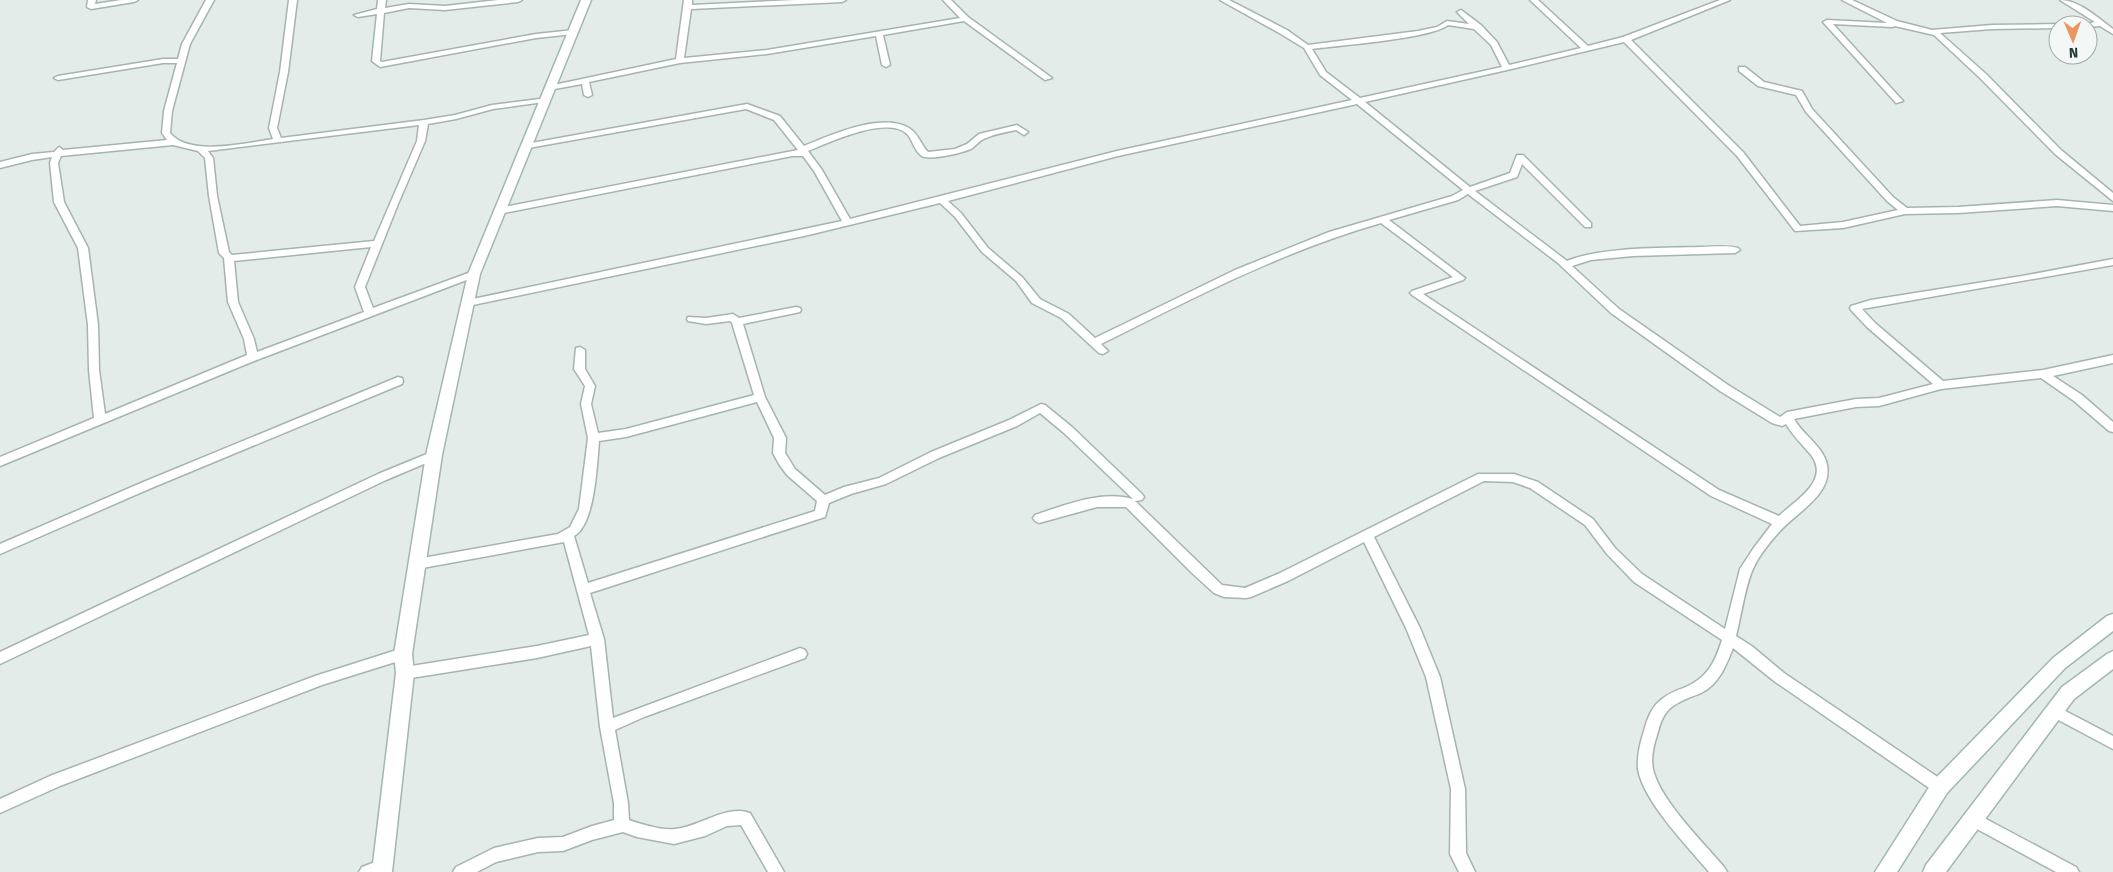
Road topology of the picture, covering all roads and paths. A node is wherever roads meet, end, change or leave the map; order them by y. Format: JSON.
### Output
{"nodes":[{"id":1,"x":92,"y":0,"type":"edge"},
{"id":2,"x":134,"y":0,"type":"edge"},
{"id":3,"x":210,"y":0,"type":"edge"},
{"id":4,"x":293,"y":0,"type":"edge"},
{"id":5,"x":382,"y":0,"type":"edge"},
{"id":6,"x":518,"y":0,"type":"edge"},
{"id":7,"x":586,"y":0,"type":"edge"},
{"id":8,"x":831,"y":0,"type":"edge"},
{"id":9,"x":842,"y":0,"type":"edge"},
{"id":10,"x":947,"y":0,"type":"edge"},
{"id":11,"x":1224,"y":0,"type":"edge"},
{"id":12,"x":1534,"y":0,"type":"edge"},
{"id":13,"x":1726,"y":0,"type":"edge"},
{"id":14,"x":1846,"y":0,"type":"edge"},
{"id":15,"x":2064,"y":0,"type":"edge"},
{"id":16,"x":688,"y":3,"type":"edge"},
{"id":17,"x":380,"y":12,"type":"junction"},
{"id":18,"x":1461,"y":12,"type":"dead end"},
{"id":19,"x":358,"y":15,"type":"dead end"},
{"id":20,"x":965,"y":19,"type":"junction"},
{"id":21,"x":2098,"y":24,"type":"edge"},
{"id":22,"x":2101,"y":24,"type":"junction"},
{"id":23,"x":1902,"y":25,"type":"junction"},
{"id":24,"x":2048,"y":26,"type":"edge"},
{"id":25,"x":1478,"y":27,"type":"junction"},
{"id":26,"x":574,"y":32,"type":"junction"},
{"id":27,"x":2113,"y":32,"type":"edge"},
{"id":28,"x":1935,"y":33,"type":"junction"},
{"id":29,"x":879,"y":34,"type":"junction"},
{"id":30,"x":1626,"y":39,"type":"junction"},
{"id":31,"x":1307,"y":47,"type":"junction"},
{"id":32,"x":1587,"y":49,"type":"junction"},
{"id":33,"x":181,"y":60,"type":"junction"},
{"id":34,"x":680,"y":61,"type":"junction"},
{"id":35,"x":886,"y":66,"type":"dead end"},
{"id":36,"x":1507,"y":68,"type":"junction"},
{"id":37,"x":1742,"y":69,"type":"dead end"},
{"id":38,"x":58,"y":78,"type":"dead end"},
{"id":39,"x":1048,"y":78,"type":"dead end"},
{"id":40,"x":585,"y":81,"type":"junction"},
{"id":41,"x":547,"y":94,"type":"junction"},
{"id":42,"x":588,"y":95,"type":"dead end"},
{"id":43,"x":1357,"y":101,"type":"junction"},
{"id":44,"x":1899,"y":101,"type":"dead end"},
{"id":45,"x":424,"y":122,"type":"junction"},
{"id":46,"x":1024,"y":132,"type":"dead end"},
{"id":47,"x":278,"y":141,"type":"junction"},
{"id":48,"x":174,"y":142,"type":"junction"},
{"id":49,"x":526,"y":147,"type":"junction"},
{"id":50,"x":201,"y":149,"type":"junction"},
{"id":51,"x":804,"y":151,"type":"junction"},
{"id":52,"x":59,"y":152,"type":"junction"},
{"id":53,"x":0,"y":165,"type":"edge"},
{"id":54,"x":1469,"y":190,"type":"junction"},
{"id":55,"x":2113,"y":198,"type":"edge"},
{"id":56,"x":942,"y":200,"type":"junction"},
{"id":57,"x":2113,"y":208,"type":"edge"},
{"id":58,"x":499,"y":211,"type":"junction"},
{"id":59,"x":1905,"y":211,"type":"junction"},
{"id":60,"x":1382,"y":220,"type":"junction"},
{"id":61,"x":848,"y":223,"type":"junction"},
{"id":62,"x":1588,"y":225,"type":"dead end"},
{"id":63,"x":378,"y":243,"type":"junction"},
{"id":64,"x":1734,"y":250,"type":"dead end"},
{"id":65,"x":229,"y":258,"type":"junction"},
{"id":66,"x":2113,"y":262,"type":"edge"},
{"id":67,"x":1566,"y":265,"type":"junction"},
{"id":68,"x":474,"y":274,"type":"junction"},
{"id":69,"x":468,"y":303,"type":"junction"},
{"id":70,"x":796,"y":310,"type":"dead end"},
{"id":71,"x":370,"y":313,"type":"junction"},
{"id":72,"x":692,"y":319,"type":"dead end"},
{"id":73,"x":737,"y":322,"type":"junction"},
{"id":74,"x":1094,"y":343,"type":"junction"},
{"id":75,"x":580,"y":350,"type":"dead end"},
{"id":76,"x":1103,"y":351,"type":"dead end"},
{"id":77,"x":253,"y":357,"type":"junction"},
{"id":78,"x":2113,"y":359,"type":"edge"},
{"id":79,"x":2043,"y":374,"type":"junction"},
{"id":80,"x":398,"y":381,"type":"dead end"},
{"id":81,"x":1941,"y":385,"type":"junction"},
{"id":82,"x":760,"y":397,"type":"junction"},
{"id":83,"x":1784,"y":419,"type":"junction"},
{"id":84,"x":100,"y":421,"type":"junction"},
{"id":85,"x":2113,"y":428,"type":"edge"},
{"id":86,"x":594,"y":438,"type":"junction"},
{"id":87,"x":434,"y":454,"type":"junction"},
{"id":88,"x":0,"y":462,"type":"edge"},
{"id":89,"x":1138,"y":497,"type":"dead end"},
{"id":90,"x":823,"y":500,"type":"junction"},
{"id":91,"x":1039,"y":518,"type":"dead end"},
{"id":92,"x":1780,"y":522,"type":"junction"},
{"id":93,"x":568,"y":535,"type":"junction"},
{"id":94,"x":1367,"y":535,"type":"junction"},
{"id":95,"x":0,"y":549,"type":"edge"},
{"id":96,"x":417,"y":564,"type":"junction"},
{"id":97,"x":583,"y":590,"type":"junction"},
{"id":98,"x":2113,"y":621,"type":"edge"},
{"id":99,"x":1728,"y":638,"type":"junction"},
{"id":100,"x":597,"y":639,"type":"junction"},
{"id":101,"x":403,"y":654,"type":"junction"},
{"id":102,"x":800,"y":654,"type":"dead end"},
{"id":103,"x":0,"y":658,"type":"edge"},
{"id":104,"x":2113,"y":659,"type":"edge"},
{"id":105,"x":405,"y":674,"type":"junction"},
{"id":106,"x":2054,"y":711,"type":"junction"},
{"id":107,"x":607,"y":727,"type":"junction"},
{"id":108,"x":2113,"y":744,"type":"edge"},
{"id":109,"x":1940,"y":787,"type":"junction"},
{"id":110,"x":0,"y":806,"type":"edge"},
{"id":111,"x":1972,"y":818,"type":"junction"},
{"id":112,"x":623,"y":825,"type":"junction"},
{"id":113,"x":382,"y":870,"type":"edge"},
{"id":114,"x":367,"y":872,"type":"edge"},
{"id":115,"x":461,"y":872,"type":"edge"},
{"id":116,"x":776,"y":872,"type":"edge"},
{"id":117,"x":1467,"y":872,"type":"edge"},
{"id":118,"x":1719,"y":872,"type":"edge"},
{"id":119,"x":1885,"y":872,"type":"edge"},
{"id":120,"x":1933,"y":872,"type":"edge"},
{"id":121,"x":2071,"y":872,"type":"edge"}],
"edges":[{"from":1,"to":2,"type":"street"},
{"from":3,"to":33,"type":"street"},
{"from":4,"to":47,"type":"street"},
{"from":5,"to":17,"type":"street"},
{"from":6,"to":17,"type":"street"},
{"from":7,"to":26,"type":"street"},
{"from":8,"to":9,"type":"street"},
{"from":8,"to":16,"type":"street"},
{"from":10,"to":20,"type":"street"},
{"from":11,"to":31,"type":"street"},
{"from":12,"to":32,"type":"street"},
{"from":13,"to":30,"type":"street"},
{"from":14,"to":23,"type":"street"},
{"from":15,"to":22,"type":"street"},
{"from":16,"to":34,"type":"street"},
{"from":17,"to":19,"type":"street"},
{"from":17,"to":26,"type":"street"},
{"from":18,"to":25,"type":"street"},
{"from":20,"to":29,"type":"street"},
{"from":20,"to":39,"type":"street"},
{"from":21,"to":22,"type":"street"},
{"from":22,"to":27,"type":"street"},
{"from":23,"to":28,"type":"street"},
{"from":23,"to":44,"type":"street"},
{"from":24,"to":28,"type":"street"},
{"from":25,"to":31,"type":"street"},
{"from":25,"to":36,"type":"street"},
{"from":26,"to":41,"type":"street"},
{"from":28,"to":55,"type":"street"},
{"from":29,"to":34,"type":"street"},
{"from":29,"to":35,"type":"street"},
{"from":30,"to":32,"type":"street"},
{"from":30,"to":59,"type":"street"},
{"from":31,"to":43,"type":"street"},
{"from":32,"to":36,"type":"street"},
{"from":33,"to":38,"type":"street"},
{"from":33,"to":48,"type":"street"},
{"from":34,"to":40,"type":"street"},
{"from":36,"to":43,"type":"street"},
{"from":37,"to":59,"type":"street"},
{"from":40,"to":41,"type":"street"},
{"from":40,"to":42,"type":"street"},
{"from":41,"to":45,"type":"street"},
{"from":41,"to":49,"type":"street"},
{"from":43,"to":54,"type":"street"},
{"from":43,"to":56,"type":"street"},
{"from":45,"to":47,"type":"street"},
{"from":45,"to":63,"type":"street"},
{"from":46,"to":51,"type":"street"},
{"from":47,"to":50,"type":"street"},
{"from":48,"to":50,"type":"street"},
{"from":48,"to":52,"type":"street"},
{"from":49,"to":51,"type":"street"},
{"from":49,"to":58,"type":"street"},
{"from":50,"to":65,"type":"street"},
{"from":51,"to":58,"type":"street"},
{"from":51,"to":61,"type":"street"},
{"from":52,"to":53,"type":"street"},
{"from":52,"to":84,"type":"street"},
{"from":54,"to":60,"type":"street"},
{"from":54,"to":62,"type":"street"},
{"from":54,"to":67,"type":"street"},
{"from":56,"to":61,"type":"street"},
{"from":56,"to":74,"type":"street"},
{"from":57,"to":59,"type":"street"},
{"from":58,"to":68,"type":"street"},
{"from":60,"to":74,"type":"street"},
{"from":60,"to":92,"type":"street"},
{"from":61,"to":69,"type":"street"},
{"from":63,"to":65,"type":"street"},
{"from":63,"to":71,"type":"street"},
{"from":64,"to":67,"type":"street"},
{"from":65,"to":77,"type":"street"},
{"from":66,"to":81,"type":"street"},
{"from":67,"to":83,"type":"street"},
{"from":68,"to":69,"type":"street"},
{"from":68,"to":71,"type":"street"},
{"from":69,"to":87,"type":"street"},
{"from":70,"to":73,"type":"street"},
{"from":71,"to":77,"type":"street"},
{"from":72,"to":73,"type":"street"},
{"from":73,"to":82,"type":"street"},
{"from":74,"to":76,"type":"street"},
{"from":75,"to":86,"type":"street"},
{"from":77,"to":84,"type":"street"},
{"from":78,"to":79,"type":"street"},
{"from":79,"to":81,"type":"street"},
{"from":79,"to":85,"type":"street"},
{"from":80,"to":95,"type":"street"},
{"from":81,"to":83,"type":"street"},
{"from":82,"to":86,"type":"street"},
{"from":82,"to":90,"type":"street"},
{"from":83,"to":92,"type":"street"},
{"from":84,"to":88,"type":"street"},
{"from":86,"to":93,"type":"street"},
{"from":87,"to":96,"type":"street"},
{"from":87,"to":103,"type":"street"},
{"from":89,"to":90,"type":"street"},
{"from":90,"to":97,"type":"street"},
{"from":91,"to":94,"type":"street"},
{"from":92,"to":99,"type":"street"},
{"from":93,"to":96,"type":"street"},
{"from":93,"to":97,"type":"street"},
{"from":94,"to":99,"type":"street"},
{"from":94,"to":117,"type":"street"},
{"from":96,"to":101,"type":"street"},
{"from":97,"to":100,"type":"street"},
{"from":98,"to":109,"type":"street"},
{"from":99,"to":109,"type":"street"},
{"from":99,"to":118,"type":"street"},
{"from":100,"to":105,"type":"street"},
{"from":100,"to":107,"type":"street"},
{"from":101,"to":105,"type":"street"},
{"from":101,"to":110,"type":"street"},
{"from":102,"to":107,"type":"street"},
{"from":104,"to":106,"type":"street"},
{"from":105,"to":113,"type":"street"},
{"from":106,"to":108,"type":"street"},
{"from":106,"to":111,"type":"street"},
{"from":107,"to":112,"type":"street"},
{"from":109,"to":119,"type":"street"},
{"from":111,"to":120,"type":"street"},
{"from":111,"to":121,"type":"street"},
{"from":112,"to":115,"type":"street"},
{"from":112,"to":116,"type":"street"},
{"from":113,"to":114,"type":"street"}]}
